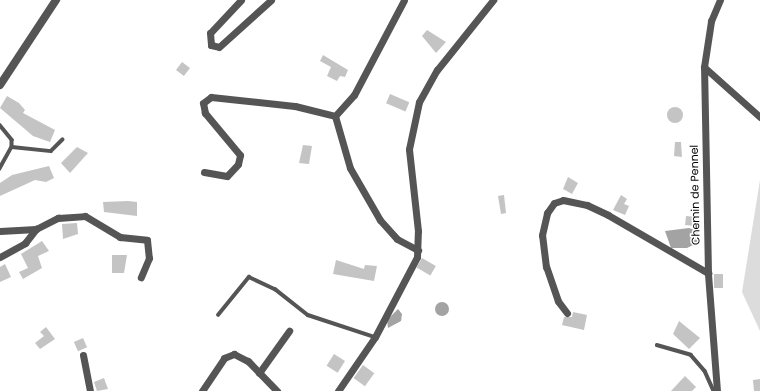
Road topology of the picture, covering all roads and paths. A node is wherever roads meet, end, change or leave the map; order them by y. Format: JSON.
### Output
{"nodes":[{"id":1,"x":56,"y":0,"type":"edge"},
{"id":2,"x":241,"y":0,"type":"edge"},
{"id":3,"x":271,"y":0,"type":"edge"},
{"id":4,"x":404,"y":0,"type":"edge"},
{"id":5,"x":493,"y":0,"type":"edge"},
{"id":6,"x":720,"y":0,"type":"edge"},
{"id":7,"x":704,"y":67,"type":"junction"},
{"id":8,"x":1,"y":83,"type":"edge"},
{"id":9,"x":335,"y":116,"type":"junction"},
{"id":10,"x":760,"y":117,"type":"edge"},
{"id":11,"x":0,"y":125,"type":"edge"},
{"id":12,"x":62,"y":140,"type":"dead end"},
{"id":13,"x":12,"y":147,"type":"junction"},
{"id":14,"x":0,"y":168,"type":"edge"},
{"id":15,"x":204,"y":172,"type":"dead end"},
{"id":16,"x":36,"y":229,"type":"junction"},
{"id":17,"x":0,"y":231,"type":"edge"},
{"id":18,"x":418,"y":250,"type":"junction"},
{"id":19,"x":0,"y":257,"type":"edge"},
{"id":20,"x":708,"y":273,"type":"junction"},
{"id":21,"x":141,"y":277,"type":"dead end"},
{"id":22,"x":567,"y":313,"type":"dead end"},
{"id":23,"x":218,"y":315,"type":"dead end"},
{"id":24,"x":289,"y":331,"type":"dead end"},
{"id":25,"x":375,"y":337,"type":"junction"},
{"id":26,"x":657,"y":345,"type":"dead end"},
{"id":27,"x":83,"y":355,"type":"dead end"},
{"id":28,"x":259,"y":374,"type":"junction"},
{"id":29,"x":90,"y":391,"type":"edge"},
{"id":30,"x":202,"y":391,"type":"edge"},
{"id":31,"x":277,"y":391,"type":"edge"},
{"id":32,"x":338,"y":391,"type":"edge"},
{"id":33,"x":716,"y":391,"type":"edge"}],
"edges":[{"from":1,"to":8,"type":"street"},
{"from":2,"to":3,"type":"street"},
{"from":4,"to":9,"type":"street"},
{"from":5,"to":18,"type":"street"},
{"from":6,"to":7,"type":"street","name":"Chemin de Pennel"},
{"from":7,"to":10,"type":"street"},
{"from":7,"to":20,"type":"street","name":"Chemin de Pennel"},
{"from":9,"to":15,"type":"street"},
{"from":9,"to":18,"type":"street"},
{"from":11,"to":13,"type":"lane"},
{"from":12,"to":13,"type":"lane"},
{"from":13,"to":14,"type":"lane"},
{"from":16,"to":17,"type":"street"},
{"from":16,"to":19,"type":"street"},
{"from":16,"to":21,"type":"street"},
{"from":18,"to":25,"type":"street"},
{"from":20,"to":22,"type":"street"},
{"from":20,"to":33,"type":"street","name":"Chemin de Pennel"},
{"from":23,"to":25,"type":"lane"},
{"from":24,"to":28,"type":"street"},
{"from":25,"to":32,"type":"street"},
{"from":26,"to":33,"type":"lane"},
{"from":27,"to":29,"type":"street"},
{"from":28,"to":30,"type":"street"},
{"from":28,"to":31,"type":"street"}]}
